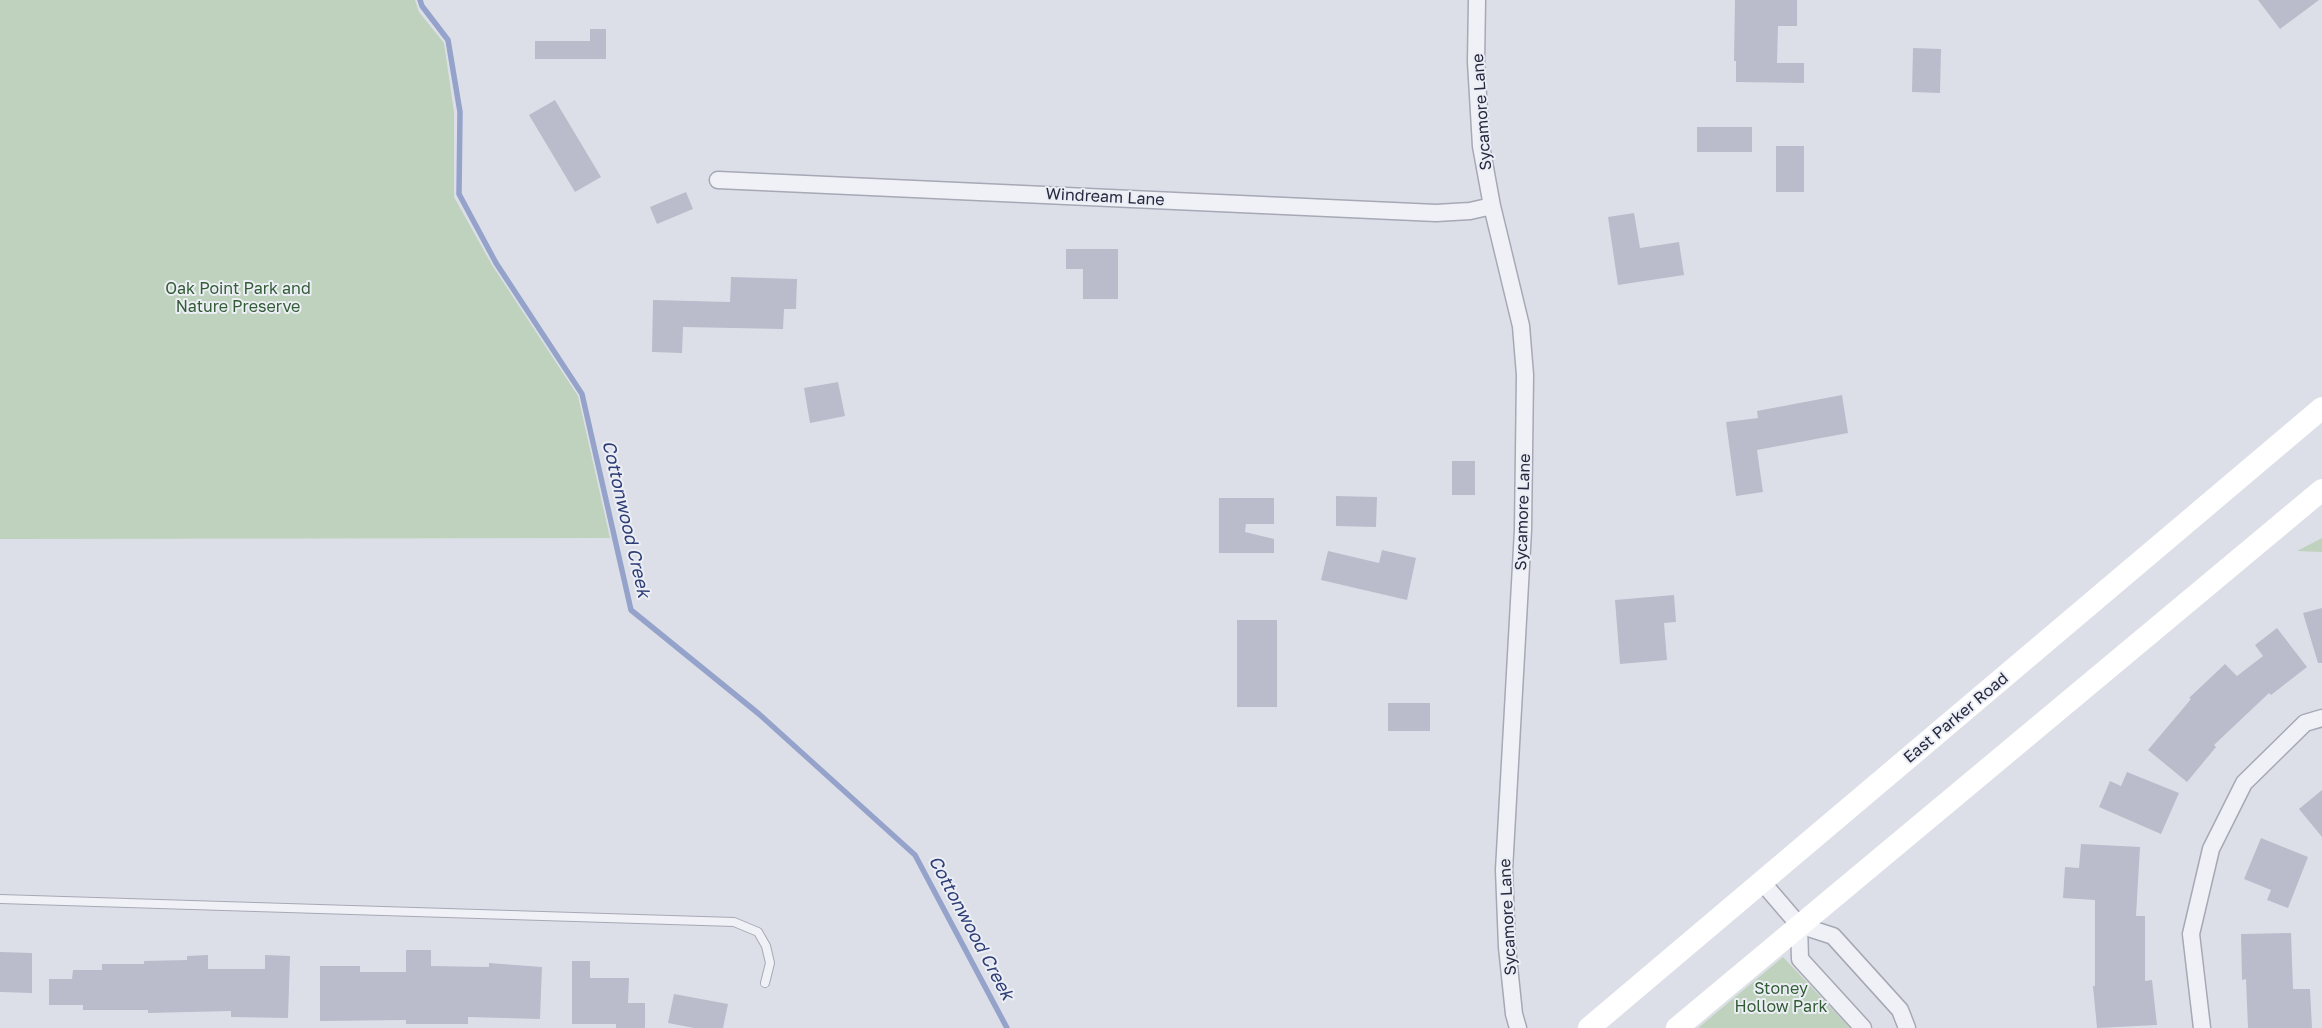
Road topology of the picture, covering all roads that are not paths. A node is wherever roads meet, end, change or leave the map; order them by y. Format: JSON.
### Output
{"nodes":[{"id":1,"x":1477,"y":0,"type":"edge"},
{"id":2,"x":718,"y":180,"type":"dead end"},
{"id":3,"x":1492,"y":206,"type":"junction"},
{"id":4,"x":2322,"y":408,"type":"edge"},
{"id":5,"x":2322,"y":490,"type":"edge"},
{"id":6,"x":2322,"y":718,"type":"edge"},
{"id":7,"x":1762,"y":882,"type":"junction"},
{"id":8,"x":0,"y":899,"type":"edge"},
{"id":9,"x":1799,"y":925,"type":"junction"},
{"id":10,"x":765,"y":983,"type":"dead end"},
{"id":11,"x":1518,"y":1028,"type":"edge"},
{"id":12,"x":1589,"y":1028,"type":"edge"},
{"id":13,"x":1677,"y":1028,"type":"edge"},
{"id":14,"x":1863,"y":1028,"type":"edge"},
{"id":15,"x":1907,"y":1028,"type":"edge"},
{"id":16,"x":2202,"y":1028,"type":"edge"}],
"edges":[{"from":1,"to":3,"type":"street","name":"Sycamore Lane"},
{"from":2,"to":3,"type":"street","name":"Windream Lane"},
{"from":3,"to":11,"type":"street","name":"Sycamore Lane"},
{"from":4,"to":7,"type":"main road","name":"East Parker Road"},
{"from":5,"to":9,"type":"main road"},
{"from":6,"to":16,"type":"street"},
{"from":7,"to":9,"type":"street"},
{"from":7,"to":12,"type":"main road","name":"East Parker Road"},
{"from":8,"to":10,"type":"lane"},
{"from":9,"to":13,"type":"main road"},
{"from":9,"to":14,"type":"street"},
{"from":9,"to":15,"type":"street"}]}
